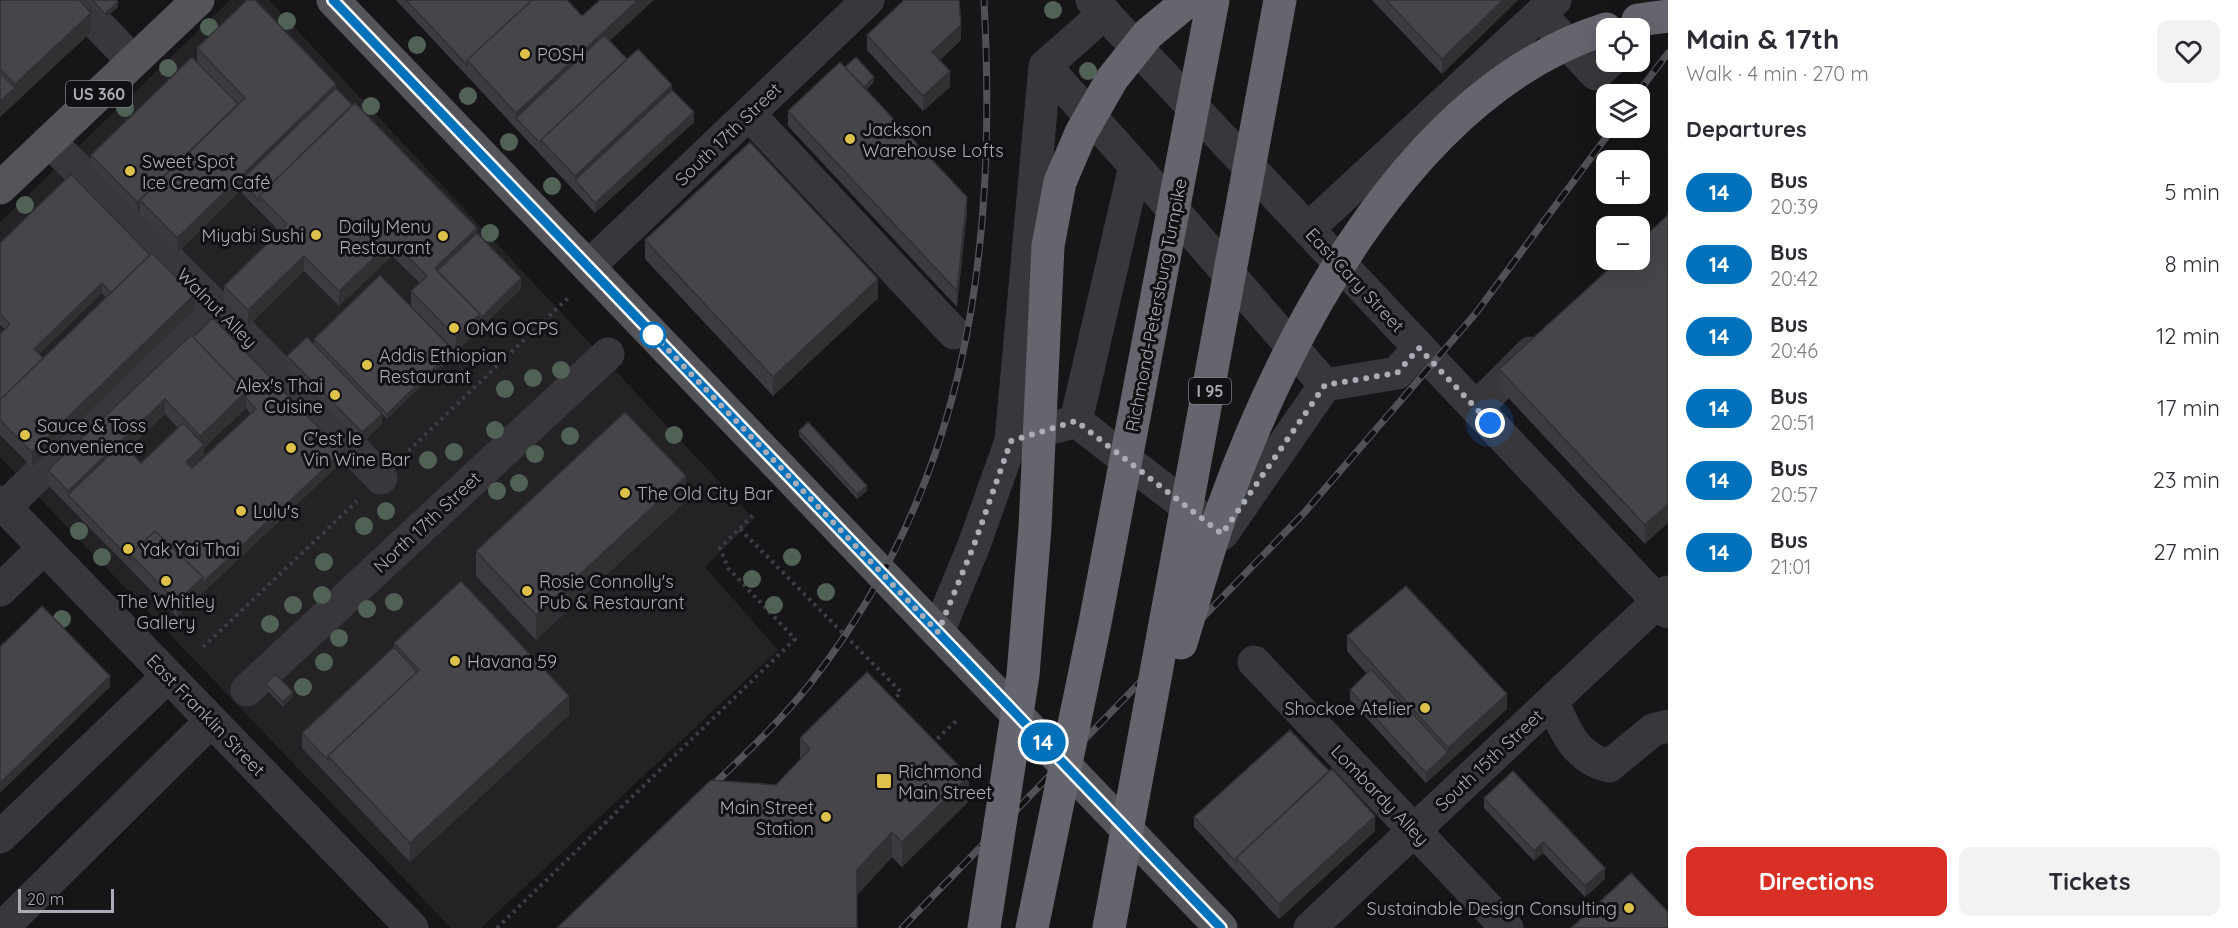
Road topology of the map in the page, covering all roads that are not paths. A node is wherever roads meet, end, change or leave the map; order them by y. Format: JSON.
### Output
{"nodes":[{"id":1,"x":74,"y":0,"type":"edge"},
{"id":2,"x":198,"y":0,"type":"edge"},
{"id":3,"x":333,"y":0,"type":"edge"},
{"id":4,"x":868,"y":0,"type":"edge"},
{"id":5,"x":1189,"y":0,"type":"edge"},
{"id":6,"x":1213,"y":0,"type":"edge"},
{"id":7,"x":1280,"y":0,"type":"edge"},
{"id":8,"x":1099,"y":6,"type":"edge"},
{"id":9,"x":1547,"y":7,"type":"edge"},
{"id":10,"x":1668,"y":8,"type":"edge"},
{"id":11,"x":1650,"y":22,"type":"edge"},
{"id":12,"x":1596,"y":32,"type":"edge"},
{"id":13,"x":133,"y":61,"type":"junction"},
{"id":14,"x":1045,"y":66,"type":"junction"},
{"id":15,"x":1598,"y":72,"type":"edge"},
{"id":16,"x":749,"y":114,"type":"junction"},
{"id":17,"x":49,"y":141,"type":"junction"},
{"id":18,"x":1135,"y":166,"type":"junction"},
{"id":19,"x":0,"y":188,"type":"edge"},
{"id":20,"x":1308,"y":229,"type":"junction"},
{"id":21,"x":588,"y":267,"type":"junction"},
{"id":22,"x":213,"y":304,"type":"junction"},
{"id":23,"x":1554,"y":331,"type":"edge"},
{"id":24,"x":954,"y":333,"type":"dead end"},
{"id":25,"x":1419,"y":348,"type":"junction"},
{"id":26,"x":608,"y":354,"type":"dead end"},
{"id":27,"x":1325,"y":385,"type":"junction"},
{"id":28,"x":1476,"y":408,"type":"junction"},
{"id":29,"x":1076,"y":421,"type":"junction"},
{"id":30,"x":1011,"y":441,"type":"junction"},
{"id":31,"x":381,"y":478,"type":"dead end"},
{"id":32,"x":2,"y":505,"type":"edge"},
{"id":33,"x":44,"y":548,"type":"junction"},
{"id":34,"x":0,"y":590,"type":"edge"},
{"id":35,"x":1665,"y":602,"type":"edge"},
{"id":36,"x":938,"y":632,"type":"junction"},
{"id":37,"x":1254,"y":662,"type":"dead end"},
{"id":38,"x":168,"y":676,"type":"junction"},
{"id":39,"x":247,"y":690,"type":"dead end"},
{"id":40,"x":1552,"y":701,"type":"junction"},
{"id":41,"x":212,"y":720,"type":"junction"},
{"id":42,"x":1668,"y":726,"type":"edge"},
{"id":43,"x":1137,"y":782,"type":"junction"},
{"id":44,"x":1414,"y":830,"type":"junction"},
{"id":45,"x":0,"y":837,"type":"edge"},
{"id":46,"x":2,"y":928,"type":"edge"},
{"id":47,"x":412,"y":928,"type":"edge"},
{"id":48,"x":984,"y":928,"type":"edge"},
{"id":49,"x":1032,"y":928,"type":"edge"},
{"id":50,"x":1109,"y":928,"type":"edge"},
{"id":51,"x":1221,"y":928,"type":"edge"},
{"id":52,"x":1310,"y":928,"type":"edge"},
{"id":53,"x":1507,"y":928,"type":"edge"}],
"edges":[{"from":1,"to":13,"type":"street"},
{"from":2,"to":13,"type":"main road","number":"US 360"},
{"from":3,"to":21,"type":"main road"},
{"from":4,"to":16,"type":"street","name":"South 17th Street"},
{"from":5,"to":48,"type":"highway","bridge":true},
{"from":6,"to":49,"type":"highway","name":"Richmond-Petersburg Turnpike","bridge":true},
{"from":7,"to":43,"type":"highway","number":"I 95","bridge":true},
{"from":8,"to":14,"type":"street"},
{"from":8,"to":20,"type":"street","name":"East Cary Street"},
{"from":9,"to":15,"type":"street"},
{"from":9,"to":20,"type":"street"},
{"from":10,"to":11,"type":"street"},
{"from":12,"to":43,"type":"highway","bridge":true},
{"from":13,"to":17,"type":"main road","number":"US 360"},
{"from":14,"to":18,"type":"street"},
{"from":14,"to":30,"type":"street"},
{"from":16,"to":21,"type":"street","name":"South 17th Street"},
{"from":16,"to":24,"type":"street"},
{"from":17,"to":19,"type":"main road","number":"US 360"},
{"from":17,"to":22,"type":"street","name":"Walnut Alley"},
{"from":18,"to":27,"type":"street"},
{"from":18,"to":29,"type":"street"},
{"from":20,"to":25,"type":"street","name":"East Cary Street"},
{"from":21,"to":36,"type":"main road"},
{"from":22,"to":31,"type":"street","name":"Walnut Alley"},
{"from":22,"to":32,"type":"street"},
{"from":23,"to":28,"type":"street"},
{"from":25,"to":27,"type":"street"},
{"from":25,"to":28,"type":"street","name":"East Cary Street"},
{"from":26,"to":39,"type":"street","name":"North 17th Street"},
{"from":27,"to":29,"type":"street"},
{"from":28,"to":35,"type":"street","name":"East Cary Street"},
{"from":29,"to":30,"type":"street"},
{"from":30,"to":36,"type":"street"},
{"from":32,"to":33,"type":"street","name":"East Franklin Street"},
{"from":33,"to":34,"type":"street"},
{"from":33,"to":38,"type":"street","name":"East Franklin Street"},
{"from":35,"to":40,"type":"street","name":"South 15th Street"},
{"from":36,"to":51,"type":"main road"},
{"from":37,"to":44,"type":"street","name":"Lombardy Alley"},
{"from":38,"to":41,"type":"street","name":"East Franklin Street"},
{"from":38,"to":45,"type":"street"},
{"from":40,"to":42,"type":"street"},
{"from":40,"to":44,"type":"street","name":"South 15th Street"},
{"from":41,"to":46,"type":"street"},
{"from":41,"to":47,"type":"street","name":"East Franklin Street"},
{"from":43,"to":50,"type":"highway","number":"I 95","bridge":true},
{"from":44,"to":52,"type":"street","name":"South 15th Street"},
{"from":44,"to":53,"type":"street","name":"Lombardy Alley"}]}
